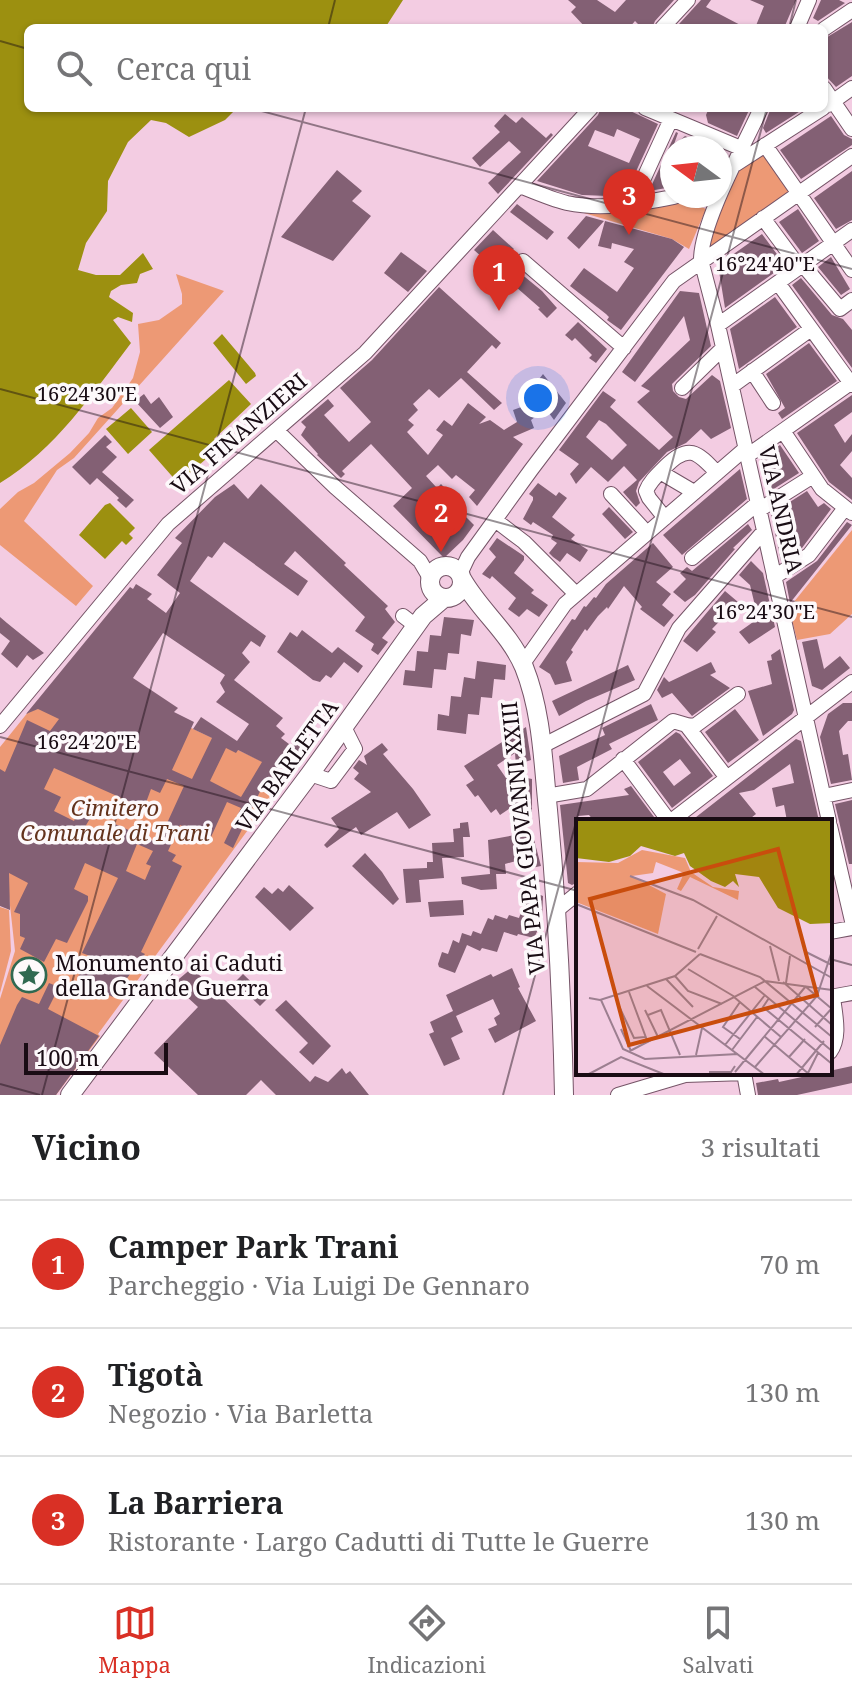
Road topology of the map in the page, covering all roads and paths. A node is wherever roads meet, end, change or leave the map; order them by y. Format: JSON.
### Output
{"nodes":[{"id":1,"x":688,"y":0,"type":"edge"},
{"id":2,"x":809,"y":0,"type":"edge"},
{"id":3,"x":852,"y":10,"type":"edge"},
{"id":4,"x":667,"y":24,"type":"edge"},
{"id":5,"x":799,"y":24,"type":"edge"},
{"id":6,"x":828,"y":26,"type":"edge"},
{"id":7,"x":852,"y":88,"type":"edge"},
{"id":8,"x":828,"y":105,"type":"edge"},
{"id":9,"x":828,"y":108,"type":"edge"},
{"id":10,"x":587,"y":112,"type":"edge"},
{"id":11,"x":654,"y":112,"type":"edge"},
{"id":12,"x":759,"y":112,"type":"edge"},
{"id":13,"x":817,"y":112,"type":"edge"},
{"id":14,"x":671,"y":119,"type":"junction"},
{"id":15,"x":852,"y":129,"type":"edge"},
{"id":16,"x":765,"y":145,"type":"junction"},
{"id":17,"x":743,"y":149,"type":"junction"},
{"id":18,"x":852,"y":156,"type":"edge"},
{"id":19,"x":736,"y":164,"type":"junction"},
{"id":20,"x":732,"y":170,"type":"edge"},
{"id":21,"x":520,"y":186,"type":"junction"},
{"id":22,"x":798,"y":193,"type":"junction"},
{"id":23,"x":660,"y":199,"type":"edge"},
{"id":24,"x":632,"y":204,"type":"junction"},
{"id":25,"x":715,"y":208,"type":"edge"},
{"id":26,"x":763,"y":218,"type":"junction"},
{"id":27,"x":852,"y":230,"type":"edge"},
{"id":28,"x":833,"y":244,"type":"junction"},
{"id":29,"x":701,"y":260,"type":"junction"},
{"id":30,"x":523,"y":261,"type":"dead end"},
{"id":31,"x":802,"y":266,"type":"junction"},
{"id":32,"x":852,"y":270,"type":"edge"},
{"id":33,"x":778,"y":283,"type":"junction"},
{"id":34,"x":846,"y":305,"type":"edge"},
{"id":35,"x":718,"y":325,"type":"junction"},
{"id":36,"x":811,"y":329,"type":"junction"},
{"id":37,"x":624,"y":348,"type":"junction"},
{"id":38,"x":723,"y":348,"type":"junction"},
{"id":39,"x":752,"y":371,"type":"junction"},
{"id":40,"x":852,"y":383,"type":"edge"},
{"id":41,"x":732,"y":386,"type":"junction"},
{"id":42,"x":682,"y":388,"type":"dead end"},
{"id":43,"x":773,"y":403,"type":"dead end"},
{"id":44,"x":276,"y":430,"type":"junction"},
{"id":45,"x":783,"y":431,"type":"junction"},
{"id":46,"x":746,"y":452,"type":"junction"},
{"id":47,"x":660,"y":472,"type":"junction"},
{"id":48,"x":717,"y":473,"type":"junction"},
{"id":49,"x":813,"y":476,"type":"junction"},
{"id":50,"x":694,"y":492,"type":"junction"},
{"id":51,"x":611,"y":494,"type":"dead end"},
{"id":52,"x":758,"y":506,"type":"junction"},
{"id":53,"x":848,"y":510,"type":"edge"},
{"id":54,"x":665,"y":518,"type":"junction"},
{"id":55,"x":495,"y":520,"type":"junction"},
{"id":56,"x":764,"y":531,"type":"junction"},
{"id":57,"x":647,"y":533,"type":"junction"},
{"id":58,"x":692,"y":558,"type":"dead end"},
{"id":59,"x":774,"y":577,"type":"junction"},
{"id":60,"x":452,"y":580,"type":"junction"},
{"id":61,"x":576,"y":594,"type":"junction"},
{"id":62,"x":522,"y":665,"type":"junction"},
{"id":63,"x":852,"y":682,"type":"edge"},
{"id":64,"x":738,"y":694,"type":"dead end"},
{"id":65,"x":806,"y":716,"type":"junction"},
{"id":66,"x":0,"y":726,"type":"edge"},
{"id":67,"x":687,"y":726,"type":"junction"},
{"id":68,"x":542,"y":746,"type":"junction"},
{"id":69,"x":623,"y":759,"type":"junction"},
{"id":70,"x":727,"y":778,"type":"junction"},
{"id":71,"x":852,"y":790,"type":"edge"},
{"id":72,"x":546,"y":796,"type":"junction"},
{"id":73,"x":824,"y":796,"type":"junction"},
{"id":74,"x":668,"y":819,"type":"edge"},
{"id":75,"x":673,"y":819,"type":"edge"},
{"id":76,"x":829,"y":819,"type":"edge"},
{"id":77,"x":852,"y":849,"type":"edge"},
{"id":78,"x":833,"y":852,"type":"edge"},
{"id":79,"x":576,"y":895,"type":"edge"},
{"id":80,"x":557,"y":910,"type":"junction"},
{"id":81,"x":852,"y":921,"type":"edge"},
{"id":82,"x":852,"y":928,"type":"edge"},
{"id":83,"x":832,"y":932,"type":"edge"},
{"id":84,"x":852,"y":993,"type":"edge"},
{"id":85,"x":832,"y":997,"type":"edge"},
{"id":86,"x":570,"y":1020,"type":"edge"},
{"id":87,"x":832,"y":1048,"type":"edge"},
{"id":88,"x":685,"y":1075,"type":"edge"},
{"id":89,"x":745,"y":1075,"type":"edge"},
{"id":90,"x":70,"y":1095,"type":"edge"},
{"id":91,"x":564,"y":1095,"type":"edge"},
{"id":92,"x":618,"y":1095,"type":"edge"},
{"id":93,"x":748,"y":1095,"type":"edge"}],
"edges":[{"from":1,"to":4,"type":"street"},
{"from":2,"to":5,"type":"street"},
{"from":3,"to":6,"type":"street"},
{"from":7,"to":8,"type":"street"},
{"from":9,"to":15,"type":"street"},
{"from":10,"to":21,"type":"street","name":"VIA FINANZIERI"},
{"from":11,"to":14,"type":"street"},
{"from":12,"to":17,"type":"street"},
{"from":13,"to":16,"type":"street"},
{"from":14,"to":17,"type":"street"},
{"from":14,"to":24,"type":"street"},
{"from":16,"to":19,"type":"street"},
{"from":16,"to":22,"type":"street"},
{"from":17,"to":19,"type":"street"},
{"from":18,"to":22,"type":"street","name":"VIA BARLETTA"},
{"from":19,"to":20,"type":"street"},
{"from":21,"to":24,"type":"street"},
{"from":21,"to":44,"type":"street","name":"VIA FINANZIERI"},
{"from":22,"to":26,"type":"street","name":"VIA BARLETTA"},
{"from":22,"to":28,"type":"street"},
{"from":23,"to":24,"type":"street"},
{"from":25,"to":29,"type":"street"},
{"from":26,"to":29,"type":"street","name":"VIA BARLETTA"},
{"from":26,"to":31,"type":"street"},
{"from":27,"to":28,"type":"street"},
{"from":28,"to":31,"type":"street"},
{"from":28,"to":32,"type":"street"},
{"from":29,"to":35,"type":"street","name":"VIA ANDRIA"},
{"from":29,"to":37,"type":"street","name":"VIA BARLETTA"},
{"from":30,"to":37,"type":"street"},
{"from":31,"to":33,"type":"street"},
{"from":31,"to":34,"type":"street"},
{"from":33,"to":35,"type":"street"},
{"from":33,"to":36,"type":"street"},
{"from":35,"to":38,"type":"street","name":"VIA ANDRIA"},
{"from":36,"to":39,"type":"street"},
{"from":36,"to":40,"type":"street"},
{"from":37,"to":55,"type":"street","name":"VIA BARLETTA"},
{"from":38,"to":41,"type":"street","name":"VIA ANDRIA"},
{"from":38,"to":42,"type":"street"},
{"from":39,"to":41,"type":"street"},
{"from":39,"to":43,"type":"street"},
{"from":40,"to":45,"type":"street"},
{"from":41,"to":46,"type":"street","name":"VIA ANDRIA"},
{"from":44,"to":60,"type":"street"},
{"from":44,"to":66,"type":"street","name":"VIA FINANZIERI"},
{"from":45,"to":46,"type":"street"},
{"from":45,"to":49,"type":"street"},
{"from":46,"to":48,"type":"street"},
{"from":46,"to":52,"type":"street","name":"VIA ANDRIA"},
{"from":47,"to":48,"type":"street"},
{"from":47,"to":50,"type":"street"},
{"from":47,"to":54,"type":"street"},
{"from":48,"to":50,"type":"street"},
{"from":49,"to":52,"type":"street"},
{"from":49,"to":53,"type":"street"},
{"from":50,"to":54,"type":"street"},
{"from":51,"to":57,"type":"street"},
{"from":52,"to":56,"type":"street","name":"VIA ANDRIA"},
{"from":52,"to":58,"type":"street"},
{"from":53,"to":59,"type":"street"},
{"from":54,"to":57,"type":"street"},
{"from":55,"to":60,"type":"street","name":"VIA BARLETTA"},
{"from":55,"to":61,"type":"street"},
{"from":56,"to":59,"type":"street","name":"VIA ANDRIA"},
{"from":56,"to":68,"type":"street"},
{"from":57,"to":61,"type":"street"},
{"from":59,"to":65,"type":"street","name":"VIA ANDRIA"},
{"from":60,"to":62,"type":"main road","name":"VIA PAPA GIOVANNI XXIII"},
{"from":60,"to":90,"type":"main road","name":"VIA BARLETTA"},
{"from":61,"to":62,"type":"street"},
{"from":62,"to":68,"type":"main road","name":"VIA PAPA GIOVANNI XXIII"},
{"from":63,"to":65,"type":"street"},
{"from":64,"to":67,"type":"street"},
{"from":65,"to":70,"type":"street"},
{"from":65,"to":73,"type":"street","name":"VIA ANDRIA"},
{"from":67,"to":69,"type":"street"},
{"from":67,"to":70,"type":"street"},
{"from":68,"to":72,"type":"main road","name":"VIA PAPA GIOVANNI XXIII"},
{"from":69,"to":72,"type":"street"},
{"from":69,"to":74,"type":"street"},
{"from":70,"to":75,"type":"street"},
{"from":71,"to":73,"type":"street"},
{"from":72,"to":80,"type":"main road","name":"VIA PAPA GIOVANNI XXIII"},
{"from":73,"to":76,"type":"street","name":"VIA ANDRIA"},
{"from":77,"to":78,"type":"street"},
{"from":78,"to":81,"type":"street","name":"VIA ANDRIA"},
{"from":79,"to":80,"type":"street"},
{"from":80,"to":86,"type":"main road","name":"VIA PAPA GIOVANNI XXIII"},
{"from":82,"to":83,"type":"street"},
{"from":84,"to":85,"type":"street"},
{"from":85,"to":87,"type":"street"},
{"from":86,"to":91,"type":"main road","name":"VIA PAPA GIOVANNI XXIII"},
{"from":88,"to":92,"type":"street"},
{"from":89,"to":93,"type":"street"}]}
